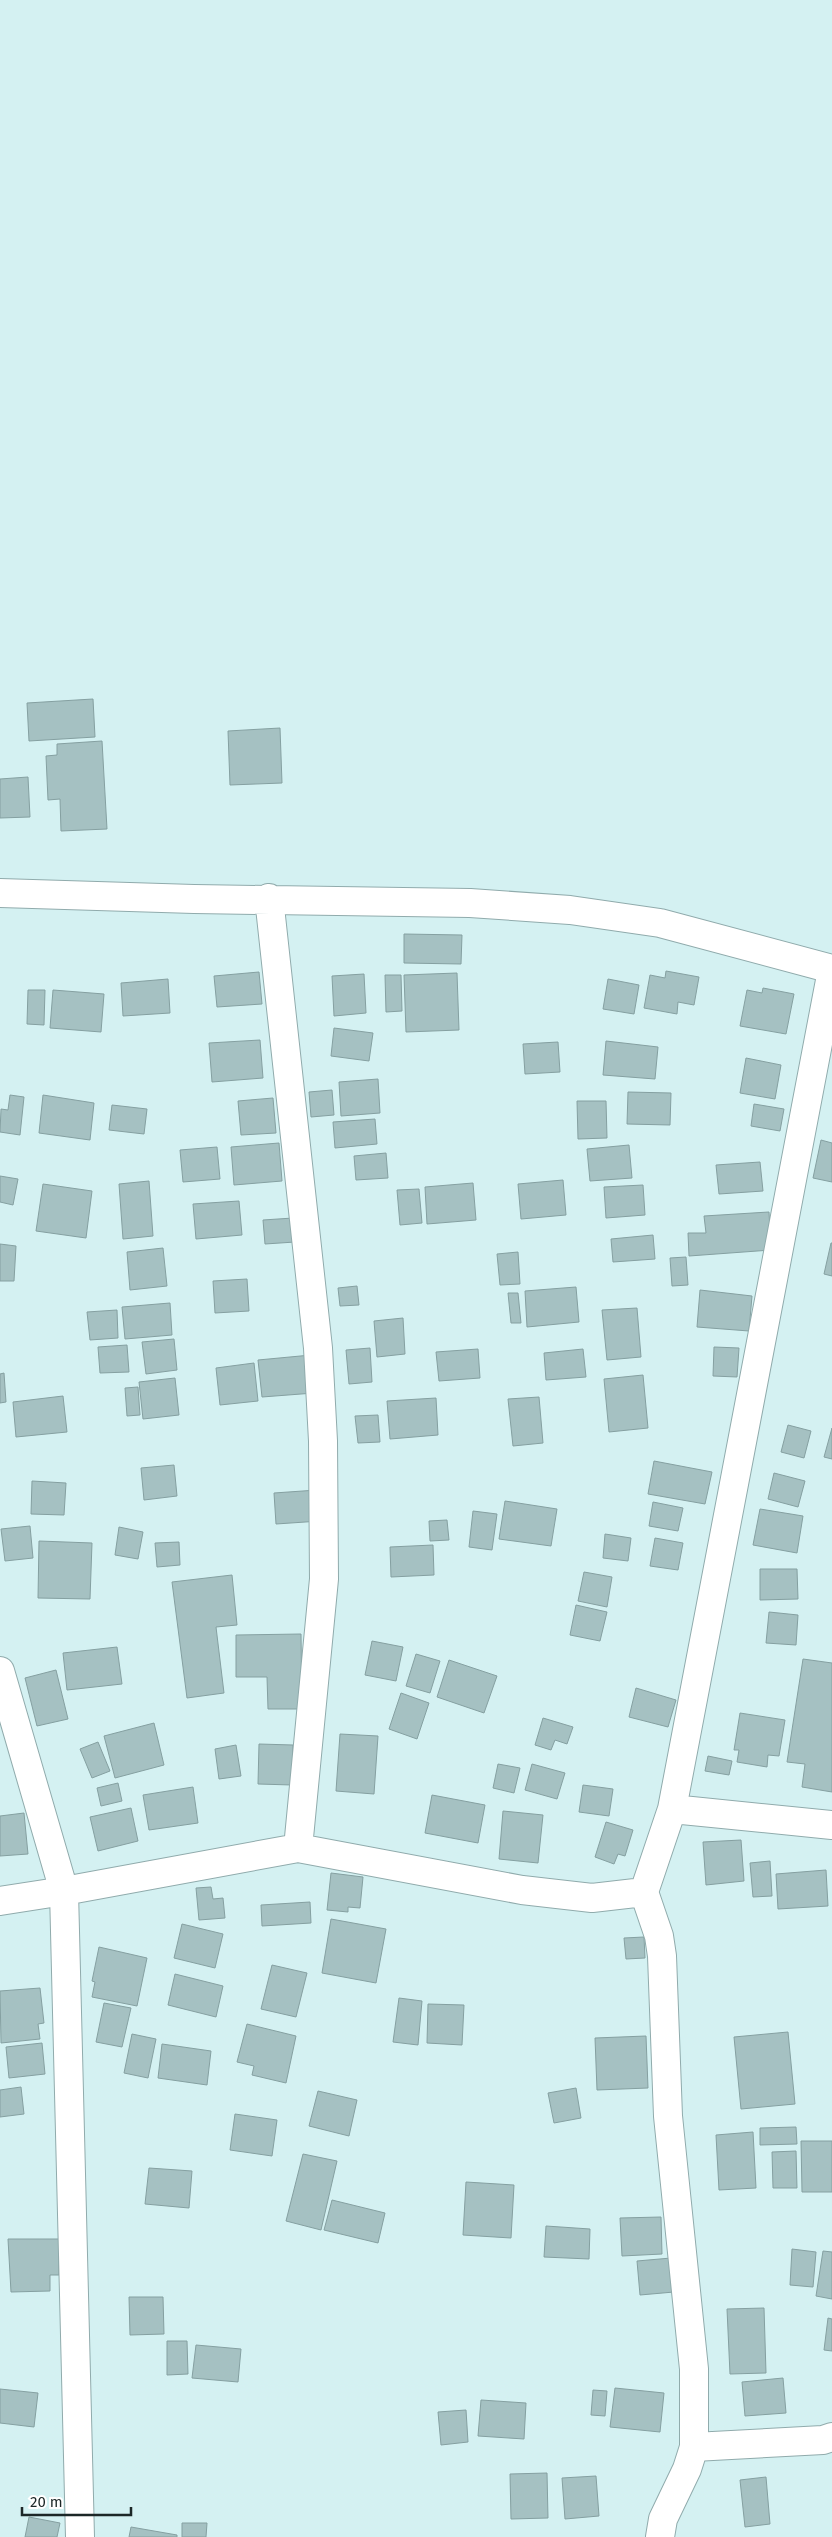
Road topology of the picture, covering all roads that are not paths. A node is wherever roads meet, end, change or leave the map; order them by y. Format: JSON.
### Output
{"nodes":[{"id":1,"x":0,"y":893,"type":"edge"},
{"id":2,"x":269,"y":898,"type":"junction"},
{"id":3,"x":832,"y":969,"type":"edge"},
{"id":4,"x":0,"y":1671,"type":"edge"},
{"id":5,"x":672,"y":1810,"type":"junction"},
{"id":6,"x":832,"y":1825,"type":"edge"},
{"id":7,"x":298,"y":1848,"type":"junction"},
{"id":8,"x":64,"y":1891,"type":"junction"},
{"id":9,"x":644,"y":1892,"type":"junction"},
{"id":10,"x":0,"y":1901,"type":"edge"},
{"id":11,"x":832,"y":2437,"type":"edge"},
{"id":12,"x":694,"y":2447,"type":"junction"},
{"id":13,"x":80,"y":2537,"type":"edge"},
{"id":14,"x":660,"y":2537,"type":"edge"}],
"edges":[{"from":1,"to":2,"type":"street"},
{"from":2,"to":3,"type":"street"},
{"from":2,"to":7,"type":"street"},
{"from":3,"to":5,"type":"street"},
{"from":4,"to":8,"type":"street"},
{"from":5,"to":6,"type":"street"},
{"from":5,"to":9,"type":"street"},
{"from":7,"to":8,"type":"street"},
{"from":7,"to":9,"type":"street"},
{"from":8,"to":10,"type":"street"},
{"from":8,"to":13,"type":"street"},
{"from":9,"to":12,"type":"street"},
{"from":11,"to":12,"type":"street"},
{"from":12,"to":14,"type":"street"}]}
